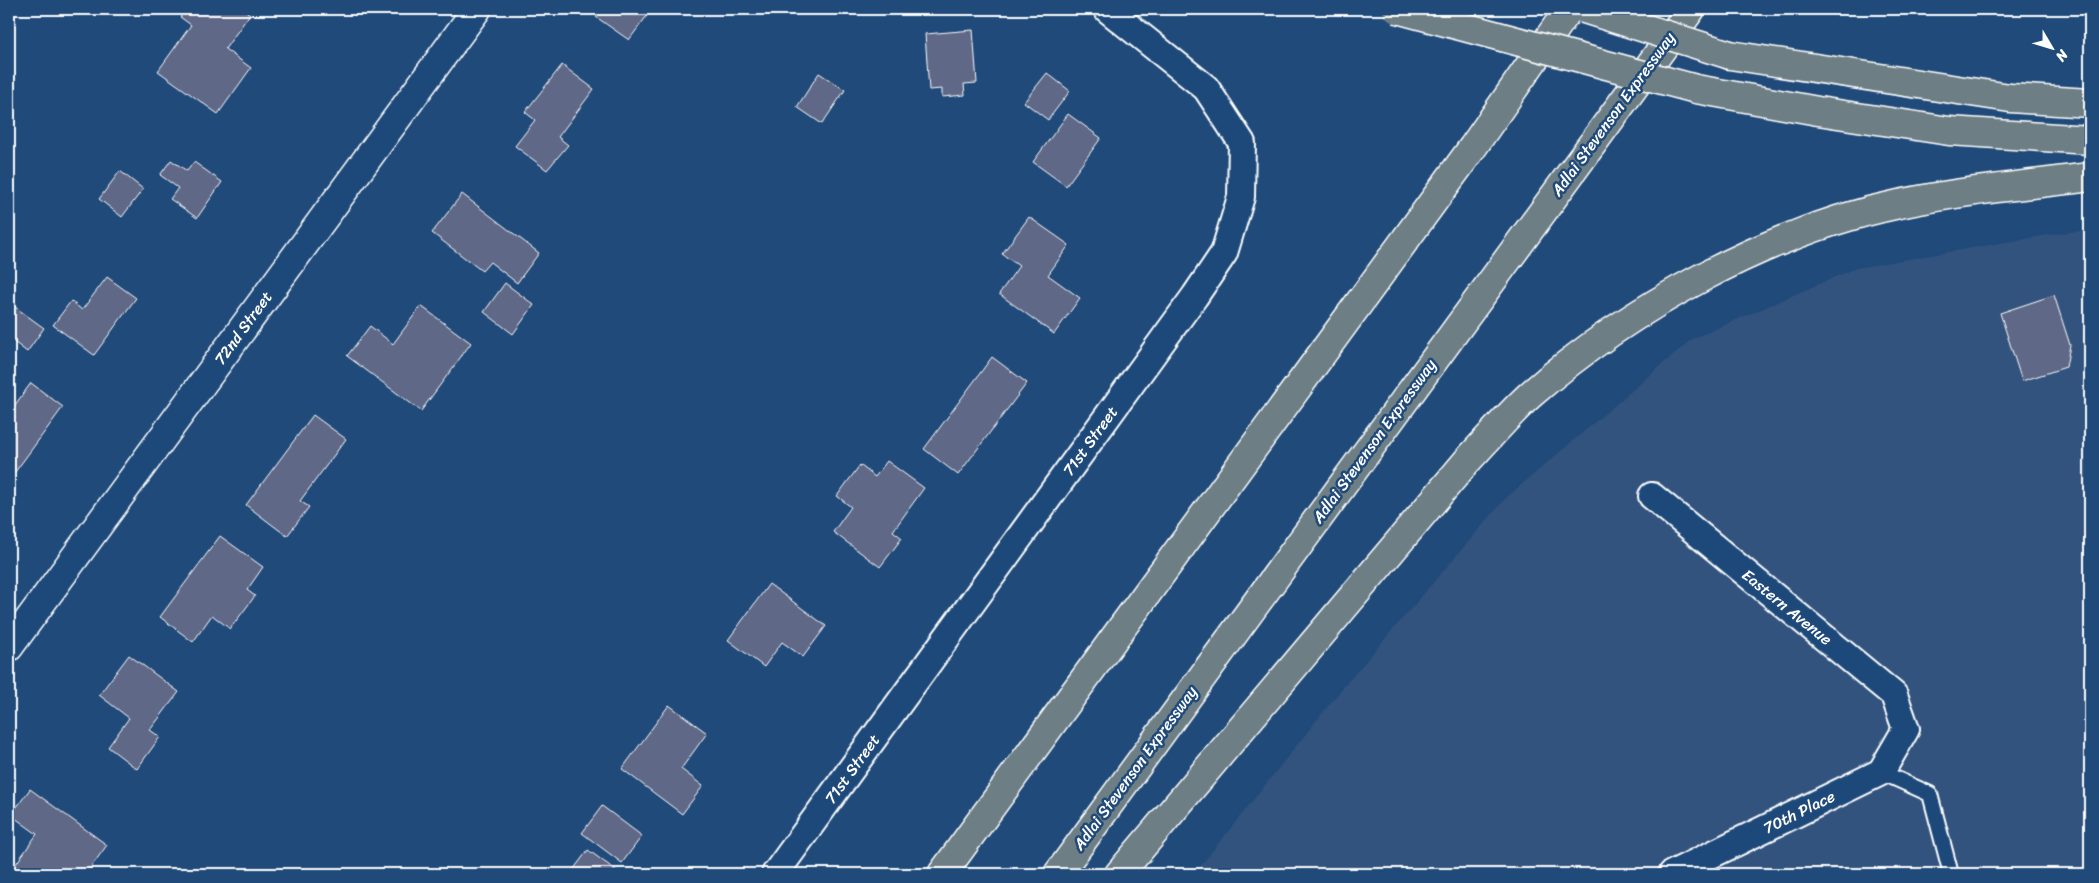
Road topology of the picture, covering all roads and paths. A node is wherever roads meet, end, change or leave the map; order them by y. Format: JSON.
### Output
{"nodes":[{"id":1,"x":477,"y":9,"type":"edge"},
{"id":2,"x":1107,"y":9,"type":"edge"},
{"id":3,"x":1397,"y":9,"type":"edge"},
{"id":4,"x":1569,"y":9,"type":"edge"},
{"id":5,"x":1584,"y":9,"type":"edge"},
{"id":6,"x":1691,"y":9,"type":"edge"},
{"id":7,"x":2090,"y":103,"type":"edge"},
{"id":8,"x":2090,"y":140,"type":"edge"},
{"id":9,"x":2090,"y":177,"type":"edge"},
{"id":10,"x":1652,"y":496,"type":"dead end"},
{"id":11,"x":9,"y":647,"type":"edge"},
{"id":12,"x":1881,"y":772,"type":"junction"},
{"id":13,"x":775,"y":874,"type":"edge"},
{"id":14,"x":942,"y":874,"type":"edge"},
{"id":15,"x":1058,"y":874,"type":"edge"},
{"id":16,"x":1119,"y":874,"type":"edge"},
{"id":17,"x":1672,"y":874,"type":"edge"},
{"id":18,"x":1951,"y":874,"type":"edge"}],
"edges":[{"from":1,"to":11,"type":"street","name":"72nd Street"},
{"from":2,"to":13,"type":"street","name":"71st Street"},
{"from":3,"to":8,"type":"highway","bridge":true},
{"from":4,"to":14,"type":"highway"},
{"from":5,"to":7,"type":"highway","bridge":true},
{"from":6,"to":15,"type":"highway","name":"Adlai Stevenson Expressway"},
{"from":9,"to":16,"type":"highway"},
{"from":10,"to":12,"type":"street","name":"Eastern Avenue"},
{"from":12,"to":17,"type":"street","name":"70th Place"},
{"from":12,"to":18,"type":"lane"}]}
